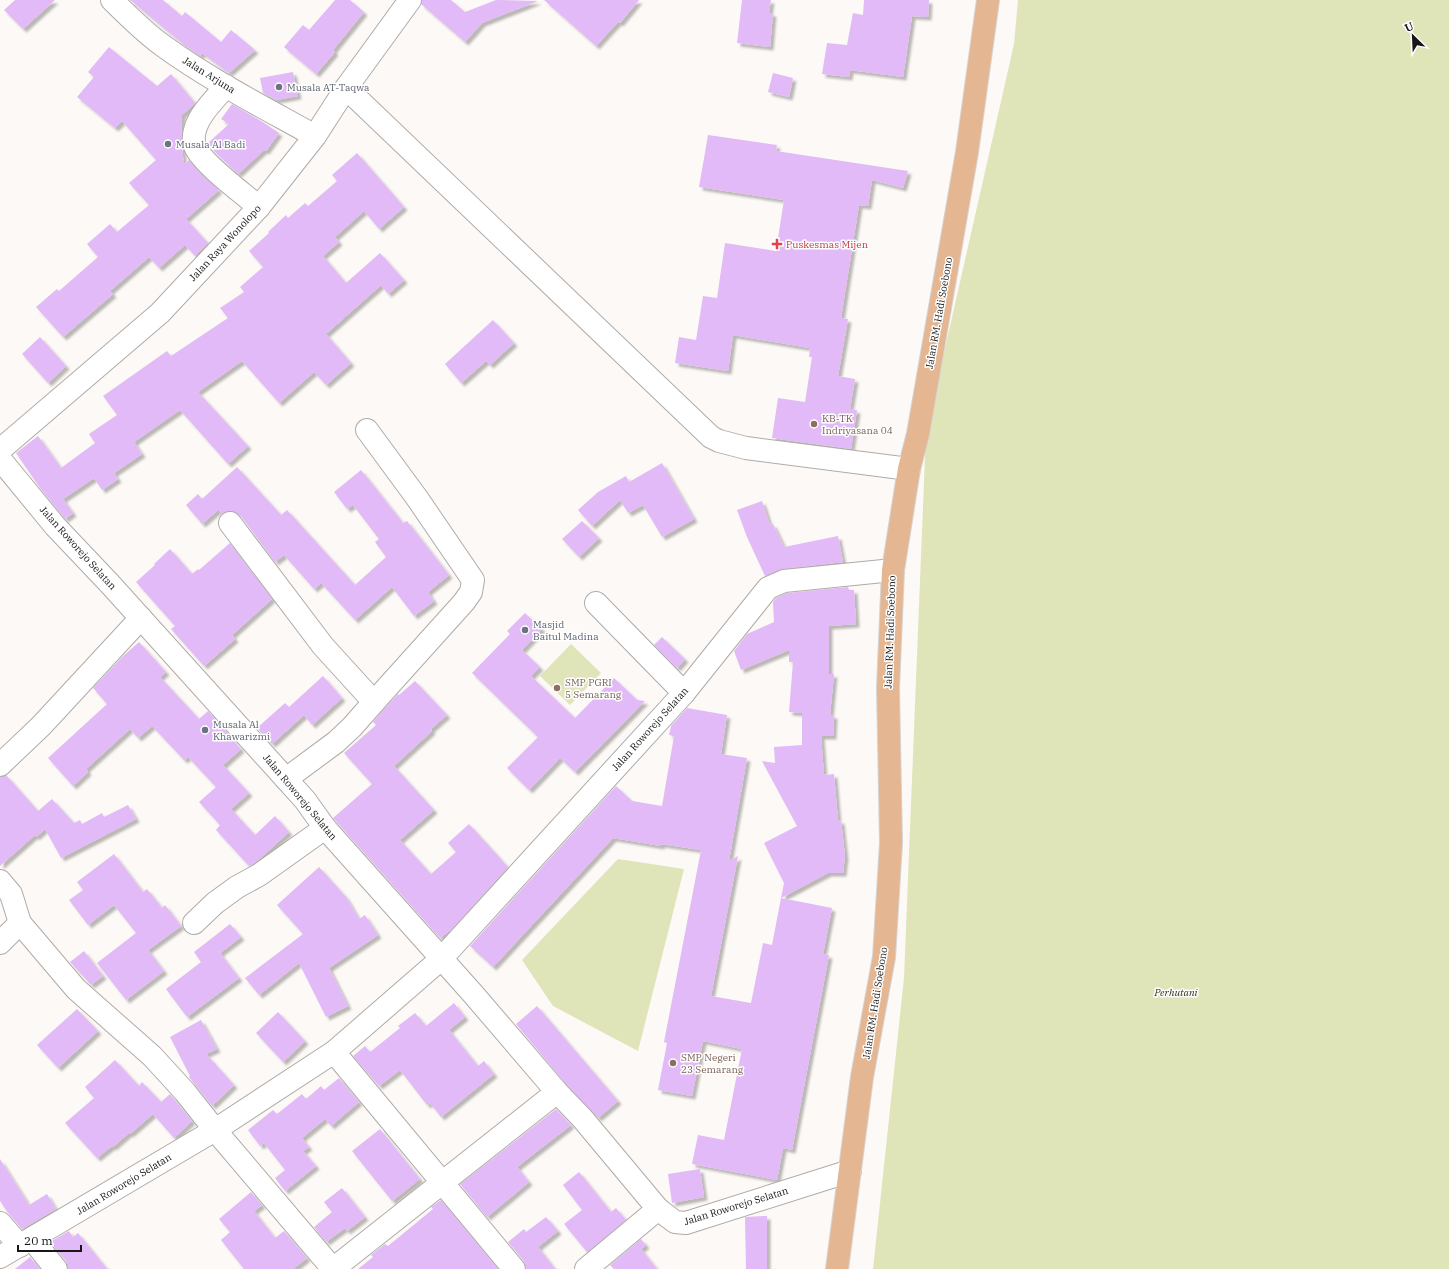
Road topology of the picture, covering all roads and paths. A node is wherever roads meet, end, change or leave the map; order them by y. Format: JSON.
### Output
{"nodes":[{"id":1,"x":112,"y":0,"type":"edge"},
{"id":2,"x":410,"y":0,"type":"edge"},
{"id":3,"x":988,"y":0,"type":"edge"},
{"id":4,"x":226,"y":86,"type":"junction"},
{"id":5,"x":346,"y":88,"type":"junction"},
{"id":6,"x":315,"y":136,"type":"junction"},
{"id":7,"x":259,"y":207,"type":"junction"},
{"id":8,"x":367,"y":430,"type":"dead end"},
{"id":9,"x":0,"y":450,"type":"edge"},
{"id":10,"x":0,"y":458,"type":"edge"},
{"id":11,"x":909,"y":469,"type":"junction"},
{"id":12,"x":230,"y":523,"type":"dead end"},
{"id":13,"x":893,"y":570,"type":"junction"},
{"id":14,"x":596,"y":603,"type":"dead end"},
{"id":15,"x":141,"y":618,"type":"junction"},
{"id":16,"x":684,"y":693,"type":"junction"},
{"id":17,"x":374,"y":702,"type":"junction"},
{"id":18,"x":0,"y":765,"type":"edge"},
{"id":19,"x":286,"y":779,"type":"junction"},
{"id":20,"x":325,"y":828,"type":"junction"},
{"id":21,"x":0,"y":881,"type":"edge"},
{"id":22,"x":20,"y":923,"type":"junction"},
{"id":23,"x":194,"y":923,"type":"dead end"},
{"id":24,"x":0,"y":942,"type":"edge"},
{"id":25,"x":441,"y":959,"type":"junction"},
{"id":26,"x":334,"y":1052,"type":"junction"},
{"id":27,"x":557,"y":1092,"type":"junction"},
{"id":28,"x":215,"y":1130,"type":"junction"},
{"id":29,"x":850,"y":1171,"type":"junction"},
{"id":30,"x":443,"y":1182,"type":"junction"},
{"id":31,"x":658,"y":1209,"type":"junction"},
{"id":32,"x":0,"y":1223,"type":"edge"},
{"id":33,"x":26,"y":1242,"type":"junction"},
{"id":34,"x":0,"y":1257,"type":"edge"},
{"id":35,"x":56,"y":1269,"type":"edge"},
{"id":36,"x":333,"y":1269,"type":"edge"},
{"id":37,"x":514,"y":1269,"type":"edge"},
{"id":38,"x":586,"y":1269,"type":"edge"},
{"id":39,"x":837,"y":1269,"type":"edge"}],
"edges":[{"from":1,"to":4,"type":"street","name":"Jalan Arjuna"},
{"from":2,"to":5,"type":"street","name":"Jalan Raya Wonolopo"},
{"from":3,"to":11,"type":"main road","name":"Jalan RM. Hadi Soebono"},
{"from":4,"to":6,"type":"street","name":"Jalan Arjuna"},
{"from":4,"to":7,"type":"street"},
{"from":5,"to":6,"type":"street","name":"Jalan Raya Wonolopo"},
{"from":5,"to":11,"type":"street"},
{"from":6,"to":7,"type":"street","name":"Jalan Raya Wonolopo"},
{"from":7,"to":9,"type":"street","name":"Jalan Raya Wonolopo"},
{"from":8,"to":17,"type":"street"},
{"from":10,"to":15,"type":"street","name":"Jalan Roworejo Selatan"},
{"from":11,"to":13,"type":"main road","name":"Jalan RM. Hadi Soebono"},
{"from":12,"to":17,"type":"street"},
{"from":13,"to":16,"type":"street","name":"Jalan Roworejo Selatan"},
{"from":13,"to":29,"type":"main road","name":"Jalan RM. Hadi Soebono"},
{"from":14,"to":16,"type":"street"},
{"from":15,"to":18,"type":"street"},
{"from":15,"to":19,"type":"street","name":"Jalan Roworejo Selatan"},
{"from":16,"to":25,"type":"street","name":"Jalan Roworejo Selatan"},
{"from":17,"to":19,"type":"street"},
{"from":19,"to":20,"type":"street","name":"Jalan Roworejo Selatan"},
{"from":20,"to":23,"type":"street"},
{"from":20,"to":25,"type":"street","name":"Jalan Roworejo Selatan"},
{"from":21,"to":22,"type":"street"},
{"from":22,"to":24,"type":"street"},
{"from":22,"to":28,"type":"street"},
{"from":25,"to":26,"type":"street","name":"Jalan Roworejo Selatan"},
{"from":25,"to":27,"type":"street","name":"Jalan Roworejo Selatan"},
{"from":26,"to":28,"type":"street","name":"Jalan Roworejo Selatan"},
{"from":26,"to":30,"type":"street"},
{"from":27,"to":30,"type":"street"},
{"from":27,"to":31,"type":"street","name":"Jalan Roworejo Selatan"},
{"from":28,"to":33,"type":"street","name":"Jalan Roworejo Selatan"},
{"from":28,"to":36,"type":"street"},
{"from":29,"to":31,"type":"street","name":"Jalan Roworejo Selatan"},
{"from":29,"to":39,"type":"main road","name":"Jalan RM. Hadi Soebono"},
{"from":30,"to":36,"type":"street"},
{"from":30,"to":37,"type":"street"},
{"from":31,"to":38,"type":"street"},
{"from":32,"to":33,"type":"street"},
{"from":33,"to":34,"type":"street","name":"Jalan Roworejo Selatan"},
{"from":33,"to":35,"type":"street"}]}
